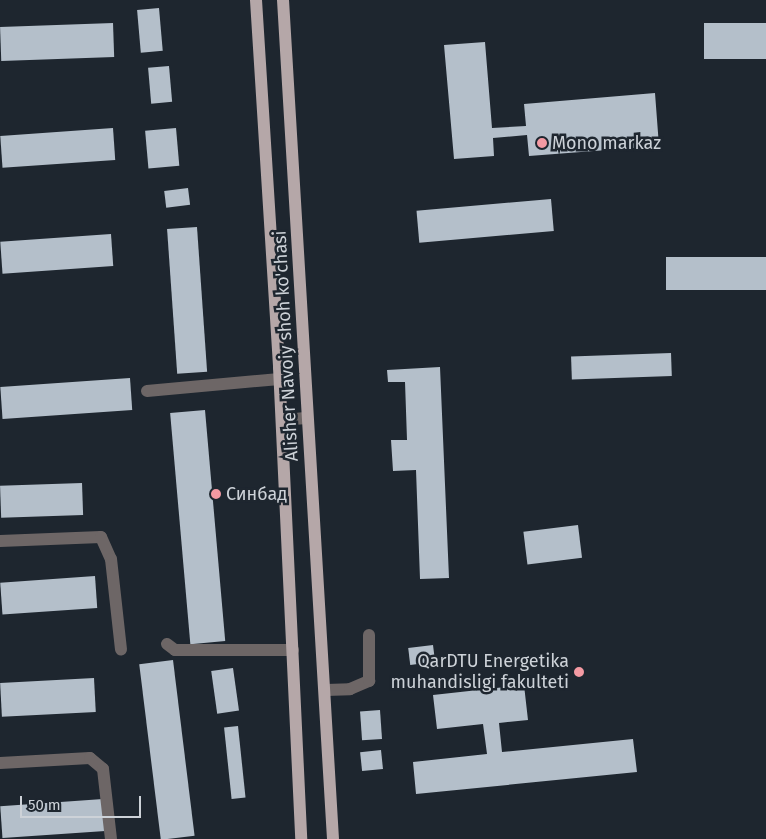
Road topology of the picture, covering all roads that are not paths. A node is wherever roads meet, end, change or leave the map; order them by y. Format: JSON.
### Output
{"nodes":[{"id":1,"x":256,"y":0,"type":"edge"},
{"id":2,"x":283,"y":0,"type":"edge"},
{"id":3,"x":280,"y":379,"type":"junction"},
{"id":4,"x":147,"y":392,"type":"dead end"},
{"id":5,"x":306,"y":418,"type":"junction"},
{"id":6,"x":282,"y":420,"type":"junction"},
{"id":7,"x":0,"y":541,"type":"edge"},
{"id":8,"x":369,"y":635,"type":"dead end"},
{"id":9,"x":167,"y":644,"type":"dead end"},
{"id":10,"x":121,"y":649,"type":"dead end"},
{"id":11,"x":292,"y":650,"type":"junction"},
{"id":12,"x":326,"y":690,"type":"junction"},
{"id":13,"x":0,"y":763,"type":"edge"},
{"id":14,"x":111,"y":839,"type":"edge"},
{"id":15,"x":302,"y":839,"type":"edge"},
{"id":16,"x":333,"y":839,"type":"edge"}],
"edges":[{"from":1,"to":3,"type":"main road","name":"Alisher Navoiy shoh ko'chasi"},
{"from":2,"to":5,"type":"main road","name":"Alisher Navoiy shoh ko'chasi"},
{"from":3,"to":4,"type":"street"},
{"from":3,"to":6,"type":"main road","name":"Alisher Navoiy shoh ko'chasi"},
{"from":5,"to":6,"type":"street"},
{"from":5,"to":12,"type":"main road","name":"Alisher Navoiy shoh ko'chasi"},
{"from":6,"to":11,"type":"main road","name":"Alisher Navoiy shoh ko'chasi"},
{"from":7,"to":10,"type":"street"},
{"from":8,"to":12,"type":"street"},
{"from":9,"to":11,"type":"street"},
{"from":11,"to":15,"type":"main road","name":"Alisher Navoiy shoh ko'chasi"},
{"from":12,"to":16,"type":"main road","name":"Alisher Navoiy shoh ko'chasi"},
{"from":13,"to":14,"type":"street"}]}
